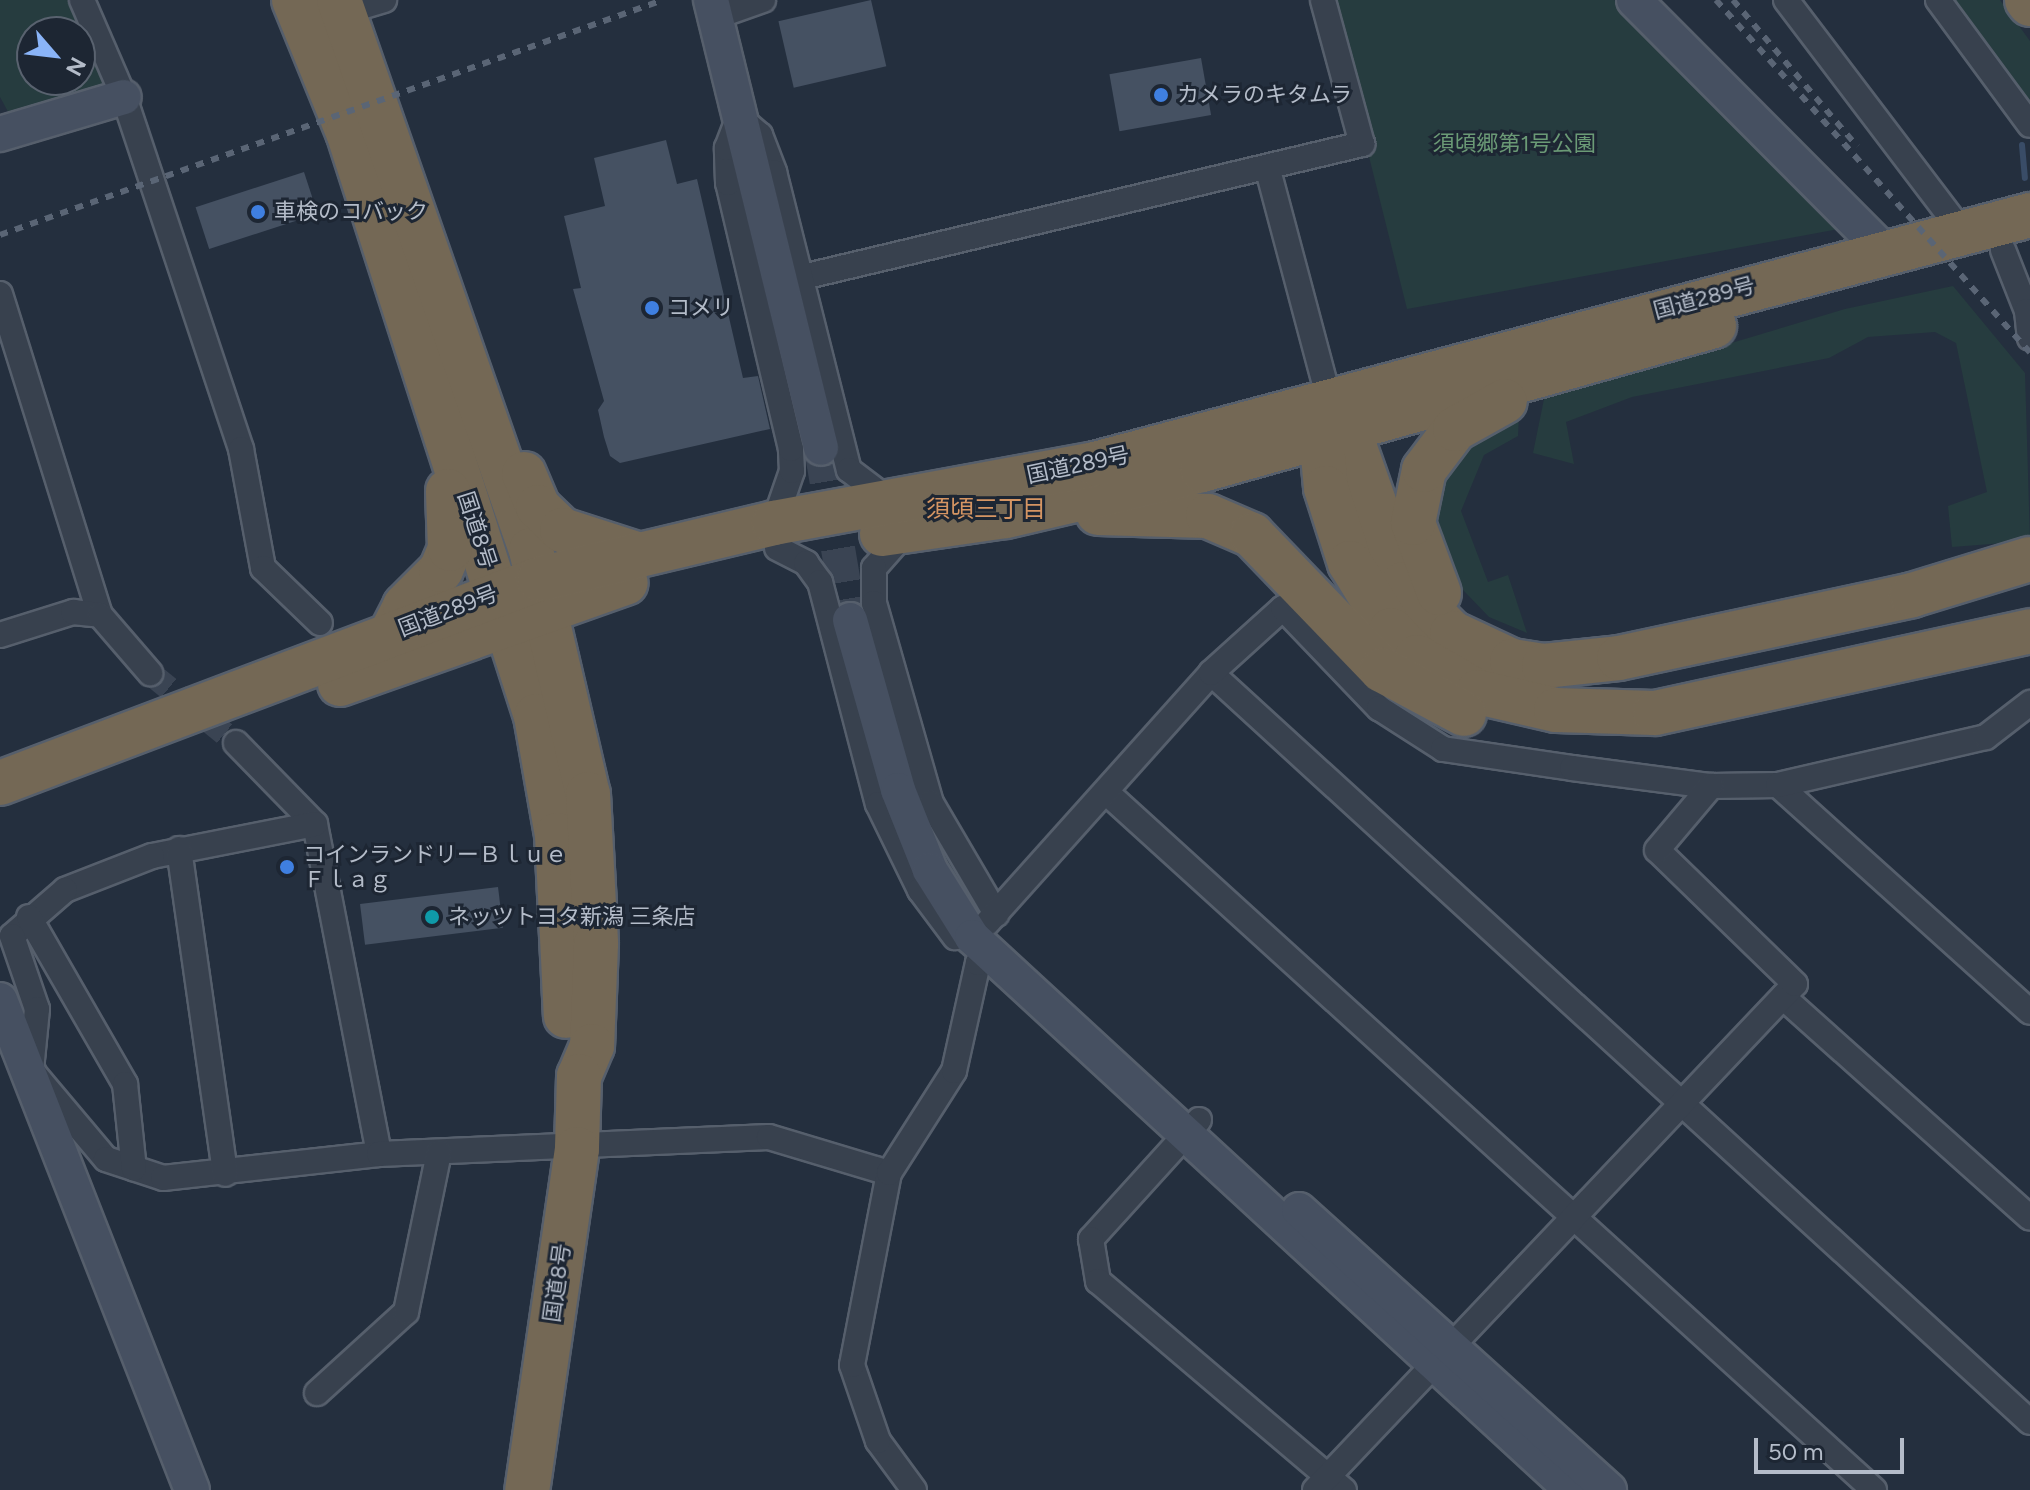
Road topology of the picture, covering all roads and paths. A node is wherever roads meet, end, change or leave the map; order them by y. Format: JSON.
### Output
{"nodes":[{"id":1,"x":82,"y":0,"type":"edge"},
{"id":2,"x":294,"y":0,"type":"edge"},
{"id":3,"x":763,"y":0,"type":"edge"},
{"id":4,"x":1323,"y":0,"type":"edge"},
{"id":5,"x":1634,"y":0,"type":"edge"},
{"id":6,"x":1786,"y":0,"type":"edge"},
{"id":7,"x":1938,"y":0,"type":"edge"},
{"id":8,"x":356,"y":4,"type":"edge"},
{"id":9,"x":713,"y":8,"type":"edge"},
{"id":10,"x":124,"y":97,"type":"junction"},
{"id":11,"x":739,"y":117,"type":"junction"},
{"id":12,"x":2030,"y":125,"type":"edge"},
{"id":13,"x":3,"y":127,"type":"edge"},
{"id":14,"x":1268,"y":170,"type":"junction"},
{"id":15,"x":2030,"y":215,"type":"edge"},
{"id":16,"x":1962,"y":232,"type":"junction"},
{"id":17,"x":2016,"y":246,"type":"edge"},
{"id":18,"x":1884,"y":251,"type":"junction"},
{"id":19,"x":803,"y":277,"type":"junction"},
{"id":20,"x":0,"y":294,"type":"edge"},
{"id":21,"x":2030,"y":338,"type":"edge"},
{"id":22,"x":1660,"y":342,"type":"junction"},
{"id":23,"x":470,"y":375,"type":"junction"},
{"id":24,"x":1333,"y":421,"type":"junction"},
{"id":25,"x":821,"y":448,"type":"tunnel mouth"},
{"id":26,"x":457,"y":468,"type":"junction"},
{"id":27,"x":1006,"y":516,"type":"junction"},
{"id":28,"x":902,"y":518,"type":"junction"},
{"id":29,"x":775,"y":536,"type":"junction"},
{"id":30,"x":633,"y":553,"type":"junction"},
{"id":31,"x":2030,"y":559,"type":"edge"},
{"id":32,"x":2030,"y":579,"type":"edge"},
{"id":33,"x":543,"y":594,"type":"junction"},
{"id":34,"x":1912,"y":595,"type":"junction"},
{"id":35,"x":501,"y":608,"type":"junction"},
{"id":36,"x":100,"y":615,"type":"junction"},
{"id":37,"x":2030,"y":615,"type":"edge"},
{"id":38,"x":850,"y":620,"type":"tunnel mouth"},
{"id":39,"x":320,"y":623,"type":"dead end"},
{"id":40,"x":2030,"y":631,"type":"edge"},
{"id":41,"x":392,"y":632,"type":"junction"},
{"id":42,"x":0,"y":635,"type":"edge"},
{"id":43,"x":1928,"y":657,"type":"junction"},
{"id":44,"x":1580,"y":664,"type":"junction"},
{"id":45,"x":150,"y":673,"type":"tunnel mouth"},
{"id":46,"x":1211,"y":673,"type":"junction"},
{"id":47,"x":2030,"y":703,"type":"edge"},
{"id":48,"x":1655,"y":713,"type":"junction"},
{"id":49,"x":236,"y":743,"type":"tunnel mouth"},
{"id":50,"x":0,"y":783,"type":"edge"},
{"id":51,"x":1778,"y":785,"type":"junction"},
{"id":52,"x":1711,"y":786,"type":"junction"},
{"id":53,"x":1106,"y":792,"type":"junction"},
{"id":54,"x":0,"y":809,"type":"edge"},
{"id":55,"x":315,"y":824,"type":"junction"},
{"id":56,"x":179,"y":849,"type":"junction"},
{"id":57,"x":29,"y":917,"type":"junction"},
{"id":58,"x":987,"y":939,"type":"junction"},
{"id":59,"x":1783,"y":997,"type":"junction"},
{"id":60,"x":0,"y":1000,"type":"edge"},
{"id":61,"x":2030,"y":1012,"type":"edge"},
{"id":62,"x":31,"y":1070,"type":"junction"},
{"id":63,"x":579,"y":1076,"type":"junction"},
{"id":64,"x":1684,"y":1103,"type":"junction"},
{"id":65,"x":1192,"y":1128,"type":"junction"},
{"id":66,"x":577,"y":1149,"type":"junction"},
{"id":67,"x":439,"y":1152,"type":"junction"},
{"id":68,"x":379,"y":1154,"type":"junction"},
{"id":69,"x":134,"y":1169,"type":"junction"},
{"id":70,"x":889,"y":1173,"type":"junction"},
{"id":71,"x":225,"y":1174,"type":"junction"},
{"id":72,"x":2030,"y":1218,"type":"edge"},
{"id":73,"x":1574,"y":1219,"type":"junction"},
{"id":74,"x":1445,"y":1357,"type":"junction"},
{"id":75,"x":317,"y":1393,"type":"dead end"},
{"id":76,"x":2030,"y":1422,"type":"edge"},
{"id":77,"x":1329,"y":1485,"type":"edge"},
{"id":78,"x":531,"y":1488,"type":"edge"},
{"id":79,"x":192,"y":1490,"type":"edge"},
{"id":80,"x":914,"y":1490,"type":"edge"},
{"id":81,"x":1572,"y":1490,"type":"edge"},
{"id":82,"x":1609,"y":1490,"type":"edge"},
{"id":83,"x":1874,"y":1490,"type":"edge"}],
"edges":[{"from":1,"to":10,"type":"street"},
{"from":2,"to":26,"type":"highway","name":"国道8号"},
{"from":3,"to":9,"type":"street"},
{"from":4,"to":14,"type":"street"},
{"from":5,"to":18,"type":"street"},
{"from":6,"to":16,"type":"street"},
{"from":7,"to":12,"type":"street"},
{"from":8,"to":23,"type":"highway","name":"国道8号"},
{"from":9,"to":11,"type":"street"},
{"from":10,"to":13,"type":"street"},
{"from":10,"to":39,"type":"street"},
{"from":11,"to":19,"type":"street"},
{"from":11,"to":25,"type":"street"},
{"from":11,"to":29,"type":"street"},
{"from":14,"to":19,"type":"street"},
{"from":14,"to":24,"type":"street"},
{"from":15,"to":16,"type":"highway","name":"国道289号"},
{"from":16,"to":18,"type":"highway","name":"国道289号"},
{"from":17,"to":21,"type":"street"},
{"from":17,"to":22,"type":"highway","name":"国道289号"},
{"from":18,"to":24,"type":"highway","name":"国道289号"},
{"from":19,"to":28,"type":"street"},
{"from":20,"to":36,"type":"street"},
{"from":22,"to":24,"type":"highway","name":"国道289号"},
{"from":22,"to":44,"type":"highway"},
{"from":23,"to":30,"type":"highway"},
{"from":23,"to":33,"type":"highway","name":"国道8号"},
{"from":24,"to":27,"type":"highway","name":"国道289号"},
{"from":24,"to":28,"type":"highway","name":"国道289号"},
{"from":24,"to":44,"type":"highway"},
{"from":24,"to":48,"type":"highway"},
{"from":26,"to":35,"type":"highway","name":"国道8号"},
{"from":26,"to":41,"type":"highway"},
{"from":27,"to":28,"type":"highway","name":"国道289号"},
{"from":27,"to":48,"type":"highway"},
{"from":28,"to":29,"type":"highway","name":"国道289号"},
{"from":28,"to":58,"type":"street"},
{"from":29,"to":30,"type":"highway","name":"国道289号"},
{"from":29,"to":33,"type":"highway","name":"国道289号"},
{"from":29,"to":58,"type":"street"},
{"from":30,"to":33,"type":"highway","name":"国道289号"},
{"from":31,"to":34,"type":"highway"},
{"from":32,"to":34,"type":"highway"},
{"from":33,"to":35,"type":"highway","name":"国道289号"},
{"from":33,"to":63,"type":"highway","name":"国道8号"},
{"from":34,"to":44,"type":"highway"},
{"from":35,"to":41,"type":"highway","name":"国道289号"},
{"from":35,"to":54,"type":"highway","name":"国道289号"},
{"from":35,"to":63,"type":"highway","name":"国道8号"},
{"from":36,"to":42,"type":"street"},
{"from":36,"to":45,"type":"street"},
{"from":37,"to":43,"type":"highway"},
{"from":38,"to":58,"type":"street"},
{"from":40,"to":43,"type":"highway"},
{"from":41,"to":50,"type":"highway","name":"国道289号"},
{"from":43,"to":48,"type":"highway"},
{"from":46,"to":52,"type":"street"},
{"from":46,"to":53,"type":"street"},
{"from":46,"to":64,"type":"street"},
{"from":47,"to":51,"type":"street"},
{"from":49,"to":55,"type":"street"},
{"from":51,"to":52,"type":"street"},
{"from":51,"to":61,"type":"street"},
{"from":52,"to":59,"type":"street"},
{"from":53,"to":58,"type":"street"},
{"from":53,"to":73,"type":"street"},
{"from":55,"to":56,"type":"street"},
{"from":55,"to":68,"type":"street"},
{"from":56,"to":57,"type":"street"},
{"from":56,"to":71,"type":"street"},
{"from":57,"to":62,"type":"street"},
{"from":57,"to":69,"type":"street"},
{"from":58,"to":65,"type":"street"},
{"from":58,"to":70,"type":"street"},
{"from":59,"to":64,"type":"street"},
{"from":59,"to":72,"type":"street"},
{"from":60,"to":62,"type":"street"},
{"from":62,"to":69,"type":"street"},
{"from":62,"to":79,"type":"street"},
{"from":63,"to":66,"type":"highway","name":"国道8号"},
{"from":64,"to":73,"type":"street"},
{"from":64,"to":76,"type":"street"},
{"from":65,"to":74,"type":"street"},
{"from":65,"to":77,"type":"street"},
{"from":66,"to":67,"type":"street"},
{"from":66,"to":70,"type":"street"},
{"from":66,"to":78,"type":"highway","name":"国道8号"},
{"from":67,"to":68,"type":"street"},
{"from":67,"to":75,"type":"street"},
{"from":68,"to":71,"type":"street"},
{"from":69,"to":71,"type":"street"},
{"from":70,"to":80,"type":"street"},
{"from":73,"to":74,"type":"street"},
{"from":73,"to":83,"type":"street"},
{"from":74,"to":77,"type":"street"},
{"from":74,"to":81,"type":"street"},
{"from":74,"to":82,"type":"street"}]}
